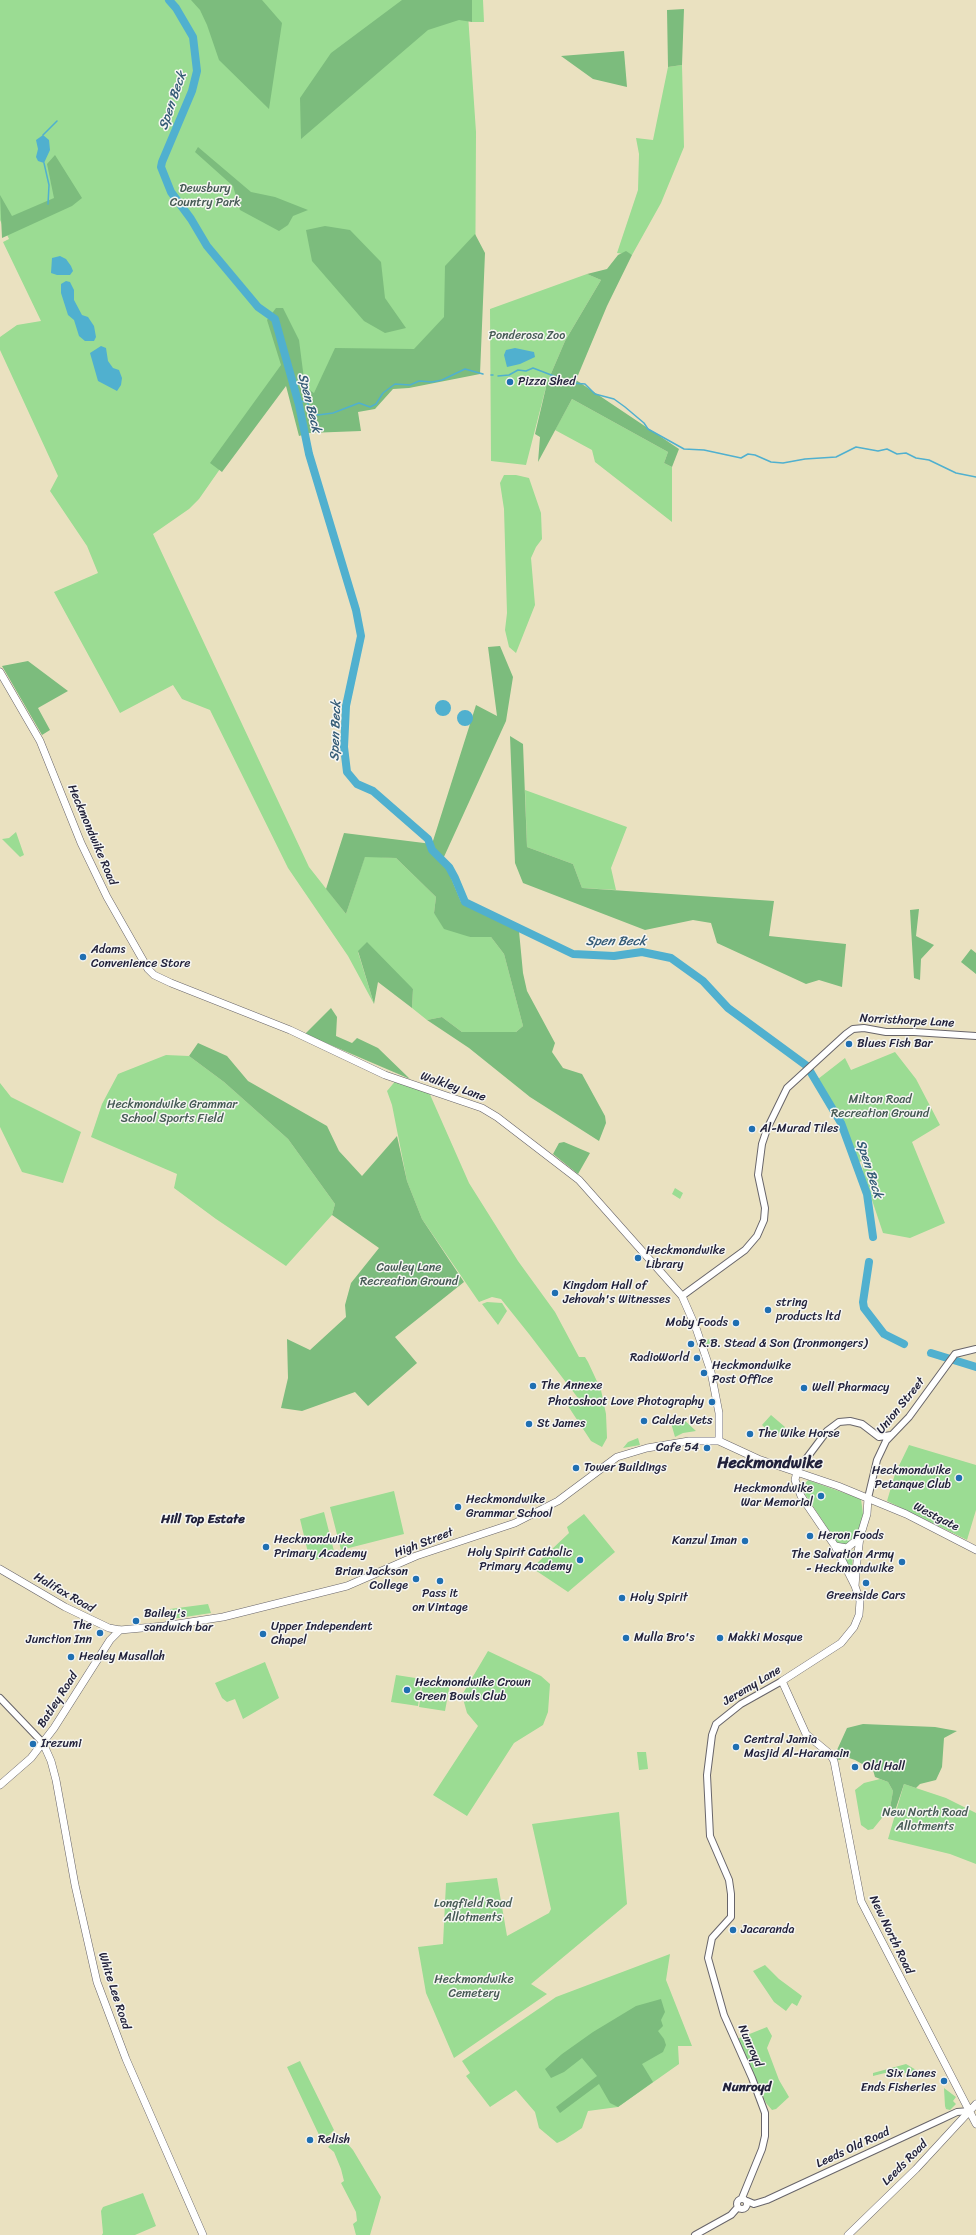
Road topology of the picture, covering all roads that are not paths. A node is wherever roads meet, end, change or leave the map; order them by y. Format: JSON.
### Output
{"nodes":[{"id":1,"x":0,"y":672,"type":"edge"},
{"id":2,"x":184,"y":988,"type":"joint"},
{"id":3,"x":976,"y":1036,"type":"edge"},
{"id":4,"x":682,"y":1296,"type":"junction"},
{"id":5,"x":976,"y":1349,"type":"edge"},
{"id":6,"x":719,"y":1429,"type":"junction"},
{"id":7,"x":876,"y":1435,"type":"junction"},
{"id":8,"x":891,"y":1435,"type":"junction"},
{"id":9,"x":705,"y":1441,"type":"junction"},
{"id":10,"x":720,"y":1441,"type":"junction"},
{"id":11,"x":882,"y":1450,"type":"junction"},
{"id":12,"x":796,"y":1471,"type":"junction"},
{"id":13,"x":868,"y":1498,"type":"junction"},
{"id":14,"x":860,"y":1536,"type":"junction"},
{"id":15,"x":835,"y":1546,"type":"junction"},
{"id":16,"x":976,"y":1550,"type":"edge"},
{"id":17,"x":0,"y":1569,"type":"edge"},
{"id":18,"x":856,"y":1586,"type":"junction"},
{"id":19,"x":120,"y":1630,"type":"junction"},
{"id":20,"x":782,"y":1681,"type":"junction"},
{"id":21,"x":0,"y":1698,"type":"edge"},
{"id":22,"x":43,"y":1743,"type":"junction"},
{"id":23,"x":0,"y":1785,"type":"edge"},
{"id":24,"x":709,"y":1948,"type":"joint"},
{"id":25,"x":976,"y":2104,"type":"edge"},
{"id":26,"x":969,"y":2111,"type":"junction"},
{"id":27,"x":976,"y":2124,"type":"edge"},
{"id":28,"x":744,"y":2200,"type":"junction"},
{"id":29,"x":203,"y":2235,"type":"edge"},
{"id":30,"x":695,"y":2235,"type":"edge"},
{"id":31,"x":848,"y":2235,"type":"edge"}],
"edges":[{"from":1,"to":2,"type":"main road","name":"Heckmondwike Road"},
{"from":2,"to":4,"type":"main road","name":"Walkley Lane"},
{"from":3,"to":4,"type":"street","name":"Norristhorpe Lane"},
{"from":4,"to":6,"type":"main road","name":"Walkley Lane"},
{"from":5,"to":8,"type":"street","name":"Union Street"},
{"from":6,"to":9,"type":"main road"},
{"from":6,"to":10,"type":"main road","name":"Walkley Lane"},
{"from":7,"to":8,"type":"street"},
{"from":7,"to":11,"type":"street"},
{"from":7,"to":12,"type":"street"},
{"from":8,"to":11,"type":"street","name":"Union Street"},
{"from":9,"to":10,"type":"main road","name":"High Street"},
{"from":9,"to":19,"type":"main road","name":"High Street"},
{"from":10,"to":12,"type":"main road","name":"Westgate"},
{"from":11,"to":13,"type":"street","name":"Union Street"},
{"from":12,"to":13,"type":"main road","name":"Westgate"},
{"from":12,"to":15,"type":"main road"},
{"from":13,"to":14,"type":"main road"},
{"from":13,"to":16,"type":"main road","name":"Westgate"},
{"from":14,"to":15,"type":"main road"},
{"from":14,"to":18,"type":"main road"},
{"from":15,"to":18,"type":"main road"},
{"from":17,"to":19,"type":"main road","name":"Halifax Road"},
{"from":18,"to":20,"type":"main road","name":"Jeremy Lane"},
{"from":19,"to":22,"type":"main road","name":"Batley Road"},
{"from":20,"to":24,"type":"street","name":"Jeremy Lane"},
{"from":20,"to":26,"type":"main road","name":"New North Road"},
{"from":21,"to":22,"type":"street"},
{"from":22,"to":23,"type":"main road","name":"Batley Road"},
{"from":22,"to":29,"type":"main road","name":"White Lee Road"},
{"from":24,"to":28,"type":"street","name":"Nunroyd"},
{"from":25,"to":26,"type":"main road","name":"Leeds Road"},
{"from":26,"to":27,"type":"main road","name":"New North Road"},
{"from":26,"to":28,"type":"street","name":"Leeds Old Road"},
{"from":26,"to":31,"type":"main road","name":"Leeds Road"},
{"from":28,"to":30,"type":"street"}]}
